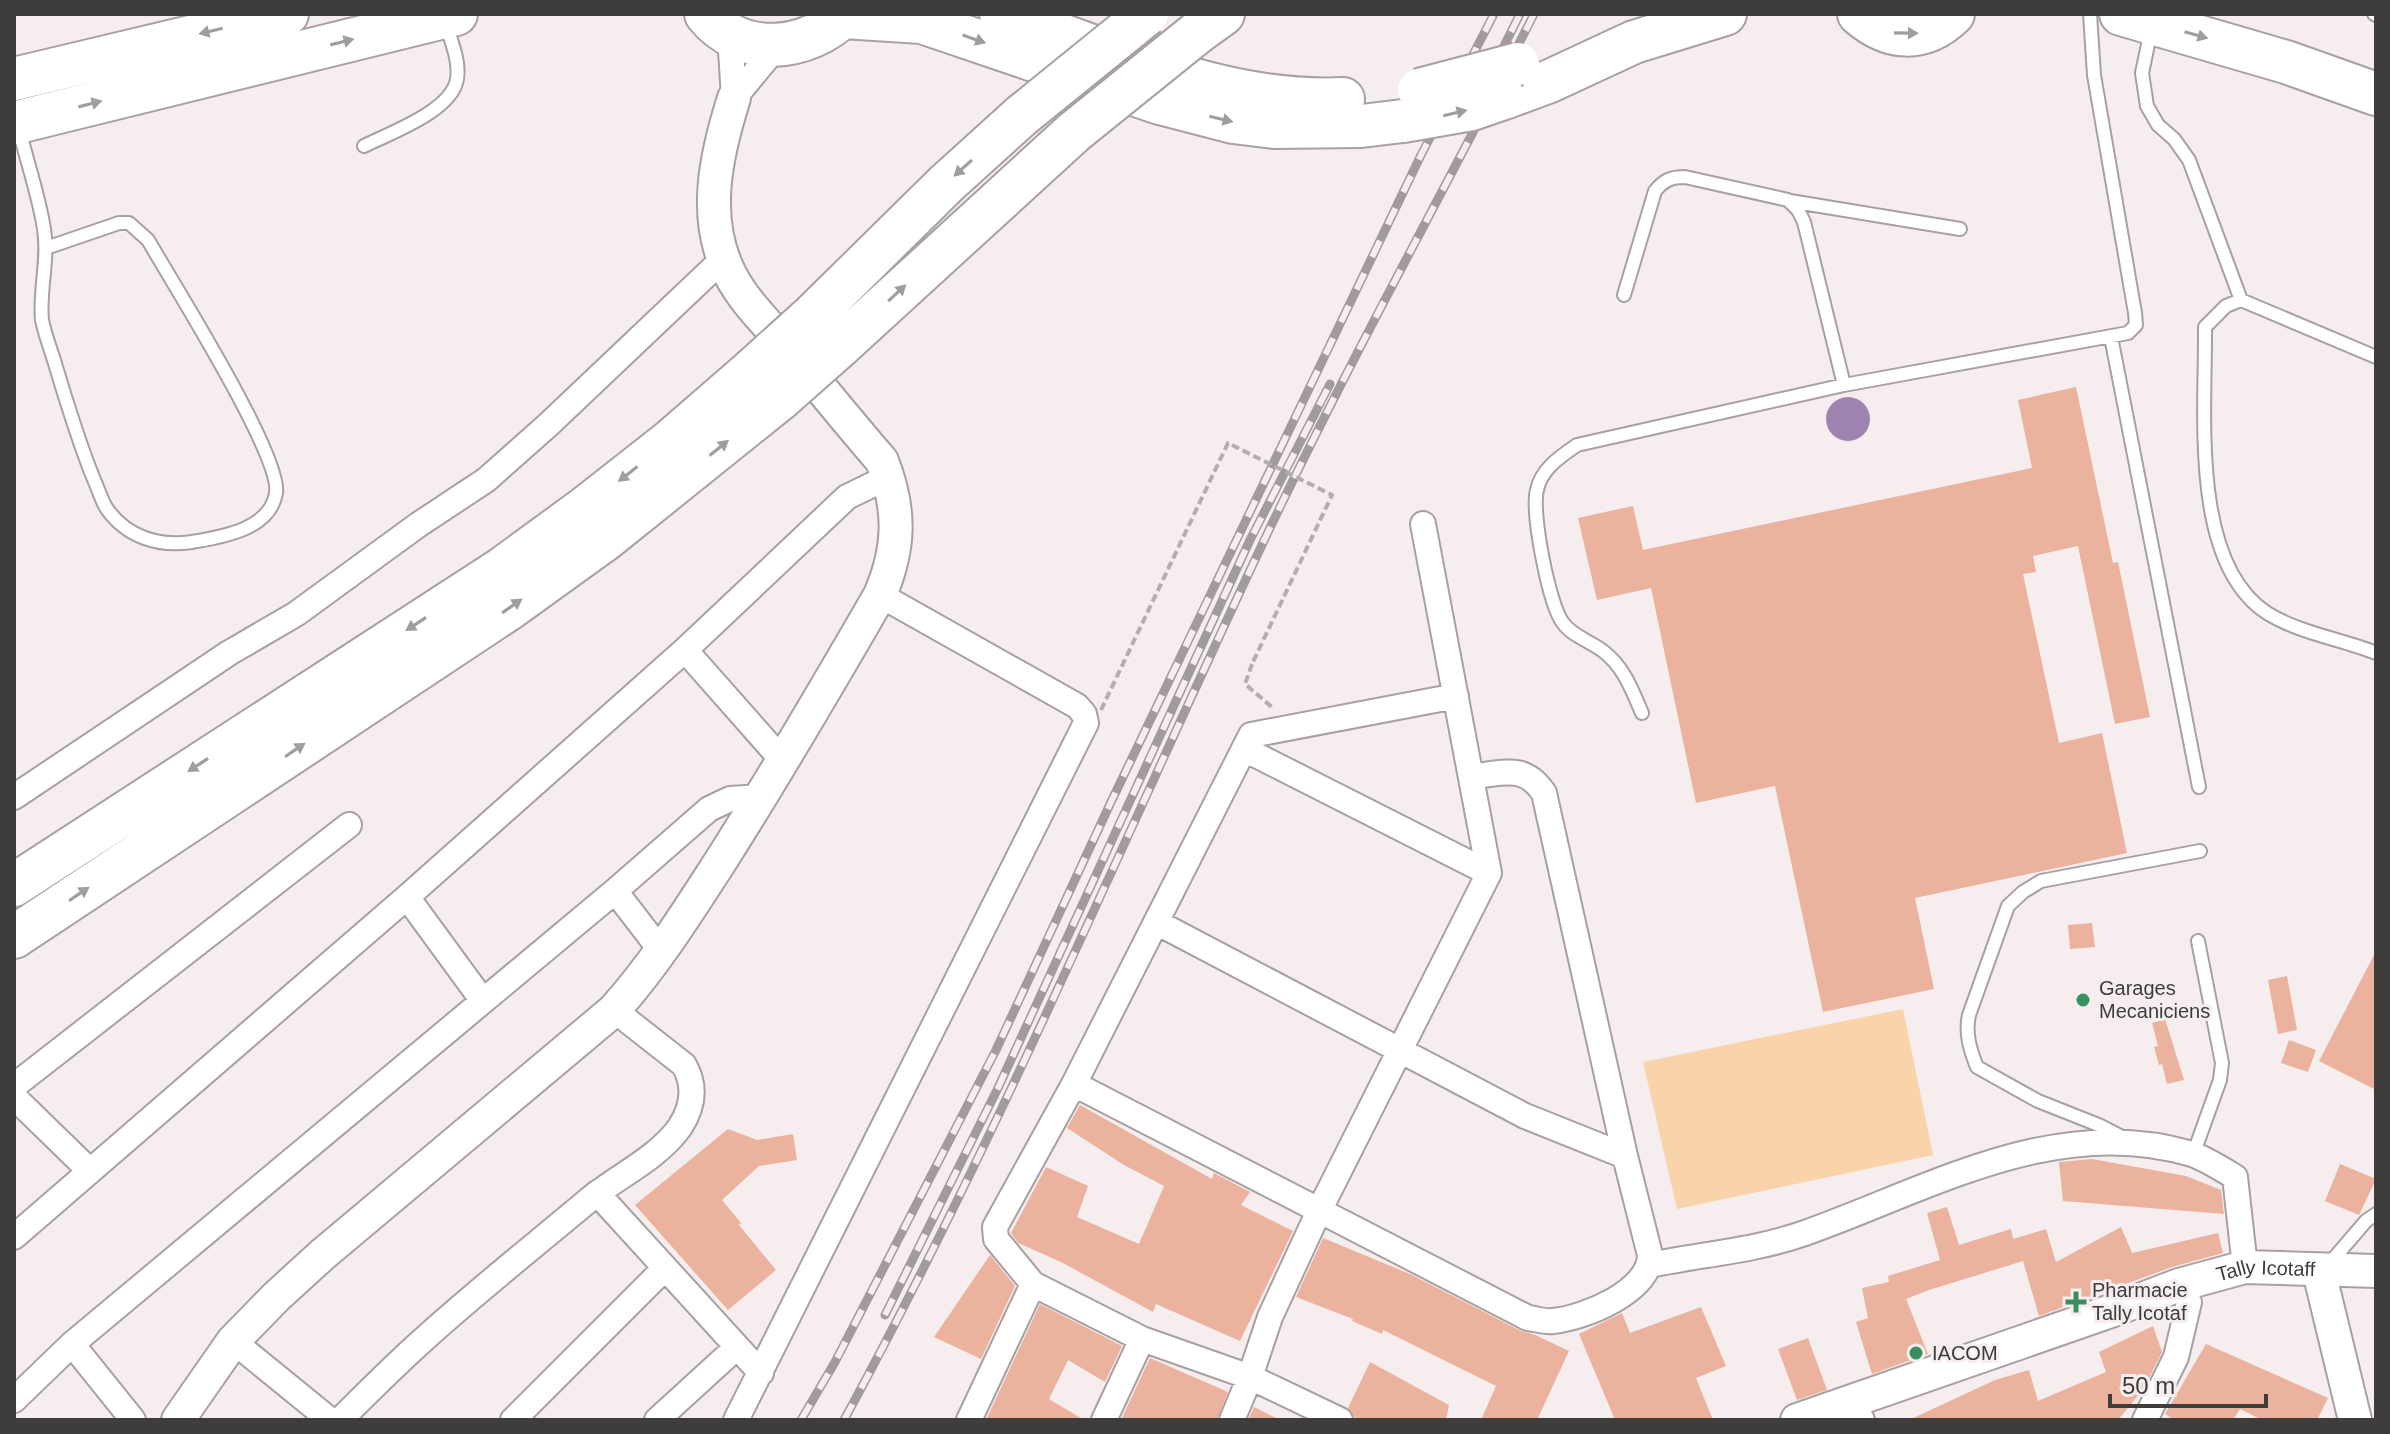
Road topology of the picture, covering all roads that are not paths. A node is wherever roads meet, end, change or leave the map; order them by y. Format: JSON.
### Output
{"nodes":[{"id":1,"x":287,"y":14,"type":"edge"},
{"id":2,"x":1001,"y":14,"type":"edge"},
{"id":3,"x":1147,"y":14,"type":"edge"},
{"id":4,"x":1633,"y":14,"type":"edge"},
{"id":5,"x":1725,"y":14,"type":"edge"},
{"id":6,"x":1859,"y":14,"type":"edge"},
{"id":7,"x":1953,"y":14,"type":"edge"},
{"id":8,"x":2090,"y":14,"type":"edge"},
{"id":9,"x":2224,"y":14,"type":"edge"},
{"id":10,"x":844,"y":15,"type":"edge"},
{"id":11,"x":450,"y":16,"type":"edge"},
{"id":12,"x":2137,"y":18,"type":"edge"},
{"id":13,"x":1210,"y":23,"type":"edge"},
{"id":14,"x":718,"y":24,"type":"edge"},
{"id":15,"x":777,"y":46,"type":"junction"},
{"id":16,"x":2376,"y":63,"type":"edge"},
{"id":17,"x":14,"y":79,"type":"edge"},
{"id":18,"x":1511,"y":81,"type":"junction"},
{"id":19,"x":2376,"y":94,"type":"edge"},
{"id":20,"x":734,"y":98,"type":"junction"},
{"id":21,"x":1411,"y":106,"type":"junction"},
{"id":22,"x":16,"y":123,"type":"edge"},
{"id":23,"x":364,"y":146,"type":"dead end"},
{"id":24,"x":1788,"y":200,"type":"junction"},
{"id":25,"x":1960,"y":229,"type":"dead end"},
{"id":26,"x":46,"y":248,"type":"junction"},
{"id":27,"x":723,"y":259,"type":"junction"},
{"id":28,"x":1624,"y":295,"type":"dead end"},
{"id":29,"x":2241,"y":300,"type":"junction"},
{"id":30,"x":2111,"y":337,"type":"junction"},
{"id":31,"x":2376,"y":357,"type":"edge"},
{"id":32,"x":766,"y":384,"type":"junction"},
{"id":33,"x":1844,"y":385,"type":"junction"},
{"id":34,"x":888,"y":477,"type":"junction"},
{"id":35,"x":1423,"y":524,"type":"dead end"},
{"id":36,"x":880,"y":595,"type":"junction"},
{"id":37,"x":685,"y":650,"type":"junction"},
{"id":38,"x":2376,"y":653,"type":"edge"},
{"id":39,"x":1456,"y":696,"type":"junction"},
{"id":40,"x":1642,"y":713,"type":"dead end"},
{"id":41,"x":1244,"y":749,"type":"junction"},
{"id":42,"x":783,"y":761,"type":"junction"},
{"id":43,"x":1472,"y":776,"type":"junction"},
{"id":44,"x":2199,"y":787,"type":"dead end"},
{"id":45,"x":14,"y":797,"type":"edge"},
{"id":46,"x":761,"y":797,"type":"junction"},
{"id":47,"x":349,"y":825,"type":"dead end"},
{"id":48,"x":2200,"y":851,"type":"dead end"},
{"id":49,"x":1489,"y":873,"type":"junction"},
{"id":50,"x":14,"y":885,"type":"edge"},
{"id":51,"x":615,"y":891,"type":"junction"},
{"id":52,"x":407,"y":897,"type":"junction"},
{"id":53,"x":1156,"y":922,"type":"junction"},
{"id":54,"x":14,"y":937,"type":"edge"},
{"id":55,"x":2198,"y":941,"type":"dead end"},
{"id":56,"x":662,"y":952,"type":"junction"},
{"id":57,"x":483,"y":1001,"type":"junction"},
{"id":58,"x":614,"y":1010,"type":"junction"},
{"id":59,"x":1400,"y":1050,"type":"junction"},
{"id":60,"x":1074,"y":1084,"type":"junction"},
{"id":61,"x":14,"y":1086,"type":"edge"},
{"id":62,"x":14,"y":1097,"type":"edge"},
{"id":63,"x":2137,"y":1145,"type":"junction"},
{"id":64,"x":2193,"y":1155,"type":"junction"},
{"id":65,"x":1625,"y":1156,"type":"junction"},
{"id":66,"x":89,"y":1170,"type":"junction"},
{"id":67,"x":597,"y":1193,"type":"junction"},
{"id":68,"x":1319,"y":1211,"type":"junction"},
{"id":69,"x":2376,"y":1214,"type":"edge"},
{"id":70,"x":14,"y":1237,"type":"edge"},
{"id":71,"x":1650,"y":1265,"type":"junction"},
{"id":72,"x":2245,"y":1267,"type":"junction"},
{"id":73,"x":664,"y":1269,"type":"junction"},
{"id":74,"x":2376,"y":1271,"type":"edge"},
{"id":75,"x":2324,"y":1276,"type":"junction"},
{"id":76,"x":1033,"y":1284,"type":"junction"},
{"id":77,"x":2376,"y":1285,"type":"edge"},
{"id":78,"x":2189,"y":1302,"type":"junction"},
{"id":79,"x":1142,"y":1339,"type":"junction"},
{"id":80,"x":233,"y":1341,"type":"junction"},
{"id":81,"x":72,"y":1344,"type":"junction"},
{"id":82,"x":737,"y":1347,"type":"junction"},
{"id":83,"x":761,"y":1373,"type":"junction"},
{"id":84,"x":1250,"y":1377,"type":"junction"},
{"id":85,"x":14,"y":1400,"type":"edge"},
{"id":86,"x":1859,"y":1419,"type":"edge"},
{"id":87,"x":133,"y":1420,"type":"edge"},
{"id":88,"x":178,"y":1420,"type":"edge"},
{"id":89,"x":330,"y":1420,"type":"edge"},
{"id":90,"x":340,"y":1420,"type":"edge"},
{"id":91,"x":513,"y":1420,"type":"edge"},
{"id":92,"x":657,"y":1420,"type":"edge"},
{"id":93,"x":736,"y":1420,"type":"edge"},
{"id":94,"x":969,"y":1420,"type":"edge"},
{"id":95,"x":1104,"y":1420,"type":"edge"},
{"id":96,"x":1232,"y":1420,"type":"edge"},
{"id":97,"x":1340,"y":1420,"type":"edge"},
{"id":98,"x":1797,"y":1420,"type":"edge"},
{"id":99,"x":2145,"y":1420,"type":"edge"},
{"id":100,"x":2355,"y":1420,"type":"edge"}],
"edges":[{"from":1,"to":17,"type":"highway","one_way":true},
{"from":2,"to":21,"type":"highway"},
{"from":3,"to":32,"type":"highway","one_way":true,"bridge":true},
{"from":4,"to":18,"type":"highway"},
{"from":5,"to":18,"type":"highway"},
{"from":6,"to":7,"type":"highway","one_way":true},
{"from":8,"to":30,"type":"lane"},
{"from":9,"to":16,"type":"highway"},
{"from":10,"to":15,"type":"highway"},
{"from":10,"to":21,"type":"highway","one_way":true},
{"from":22,"to":11,"type":"highway","one_way":true},
{"from":11,"to":23,"type":"lane"},
{"from":12,"to":19,"type":"highway","one_way":true},
{"from":12,"to":29,"type":"lane"},
{"from":32,"to":13,"type":"highway","one_way":true,"bridge":true},
{"from":14,"to":15,"type":"highway"},
{"from":14,"to":20,"type":"street"},
{"from":15,"to":20,"type":"street"},
{"from":18,"to":21,"type":"highway","bridge":true},
{"from":20,"to":27,"type":"street"},
{"from":22,"to":26,"type":"lane"},
{"from":24,"to":25,"type":"lane"},
{"from":24,"to":28,"type":"lane"},
{"from":24,"to":33,"type":"lane"},
{"from":26,"to":26,"type":"lane"},
{"from":27,"to":34,"type":"street"},
{"from":27,"to":45,"type":"street"},
{"from":29,"to":31,"type":"lane"},
{"from":29,"to":38,"type":"lane"},
{"from":30,"to":33,"type":"lane"},
{"from":30,"to":44,"type":"lane"},
{"from":32,"to":50,"type":"highway","one_way":true},
{"from":54,"to":32,"type":"highway","one_way":true},
{"from":33,"to":40,"type":"lane"},
{"from":34,"to":36,"type":"street"},
{"from":34,"to":37,"type":"street"},
{"from":35,"to":39,"type":"street"},
{"from":36,"to":42,"type":"street"},
{"from":36,"to":83,"type":"street"},
{"from":37,"to":42,"type":"street"},
{"from":37,"to":52,"type":"street"},
{"from":39,"to":41,"type":"street"},
{"from":39,"to":43,"type":"street"},
{"from":41,"to":49,"type":"street"},
{"from":41,"to":53,"type":"street"},
{"from":42,"to":46,"type":"street"},
{"from":43,"to":49,"type":"street"},
{"from":43,"to":65,"type":"street"},
{"from":46,"to":51,"type":"street"},
{"from":46,"to":56,"type":"street"},
{"from":47,"to":61,"type":"street"},
{"from":48,"to":63,"type":"lane"},
{"from":49,"to":59,"type":"street"},
{"from":51,"to":56,"type":"street"},
{"from":51,"to":57,"type":"street"},
{"from":52,"to":57,"type":"street"},
{"from":52,"to":66,"type":"street"},
{"from":53,"to":59,"type":"street"},
{"from":53,"to":60,"type":"street"},
{"from":55,"to":64,"type":"lane"},
{"from":56,"to":58,"type":"street"},
{"from":57,"to":81,"type":"street"},
{"from":58,"to":67,"type":"street"},
{"from":58,"to":80,"type":"street"},
{"from":59,"to":65,"type":"street"},
{"from":59,"to":68,"type":"street"},
{"from":60,"to":68,"type":"street"},
{"from":60,"to":76,"type":"street"},
{"from":62,"to":66,"type":"street"},
{"from":63,"to":64,"type":"street"},
{"from":63,"to":71,"type":"street"},
{"from":64,"to":72,"type":"street"},
{"from":65,"to":71,"type":"street"},
{"from":66,"to":70,"type":"street"},
{"from":67,"to":73,"type":"street"},
{"from":67,"to":90,"type":"street"},
{"from":68,"to":71,"type":"street"},
{"from":68,"to":84,"type":"street"},
{"from":69,"to":75,"type":"lane"},
{"from":72,"to":75,"type":"street","name":"Tally Icotaff"},
{"from":72,"to":98,"type":"street","name":"Tally Icotaff"},
{"from":73,"to":82,"type":"street"},
{"from":73,"to":91,"type":"street"},
{"from":74,"to":75,"type":"street","name":"Tally Icotaff"},
{"from":75,"to":77,"type":"street","name":"Tally Icotaff"},
{"from":75,"to":78,"type":"street","name":"Tally Icotaff"},
{"from":75,"to":100,"type":"street"},
{"from":76,"to":79,"type":"street"},
{"from":76,"to":94,"type":"street"},
{"from":78,"to":86,"type":"street","name":"Tally Icotaff"},
{"from":78,"to":99,"type":"street"},
{"from":79,"to":84,"type":"street"},
{"from":79,"to":95,"type":"street"},
{"from":80,"to":88,"type":"street"},
{"from":80,"to":89,"type":"street"},
{"from":81,"to":85,"type":"street"},
{"from":81,"to":87,"type":"street"},
{"from":82,"to":83,"type":"street"},
{"from":82,"to":92,"type":"street"},
{"from":83,"to":93,"type":"street"},
{"from":84,"to":96,"type":"street"},
{"from":84,"to":97,"type":"street"}]}
